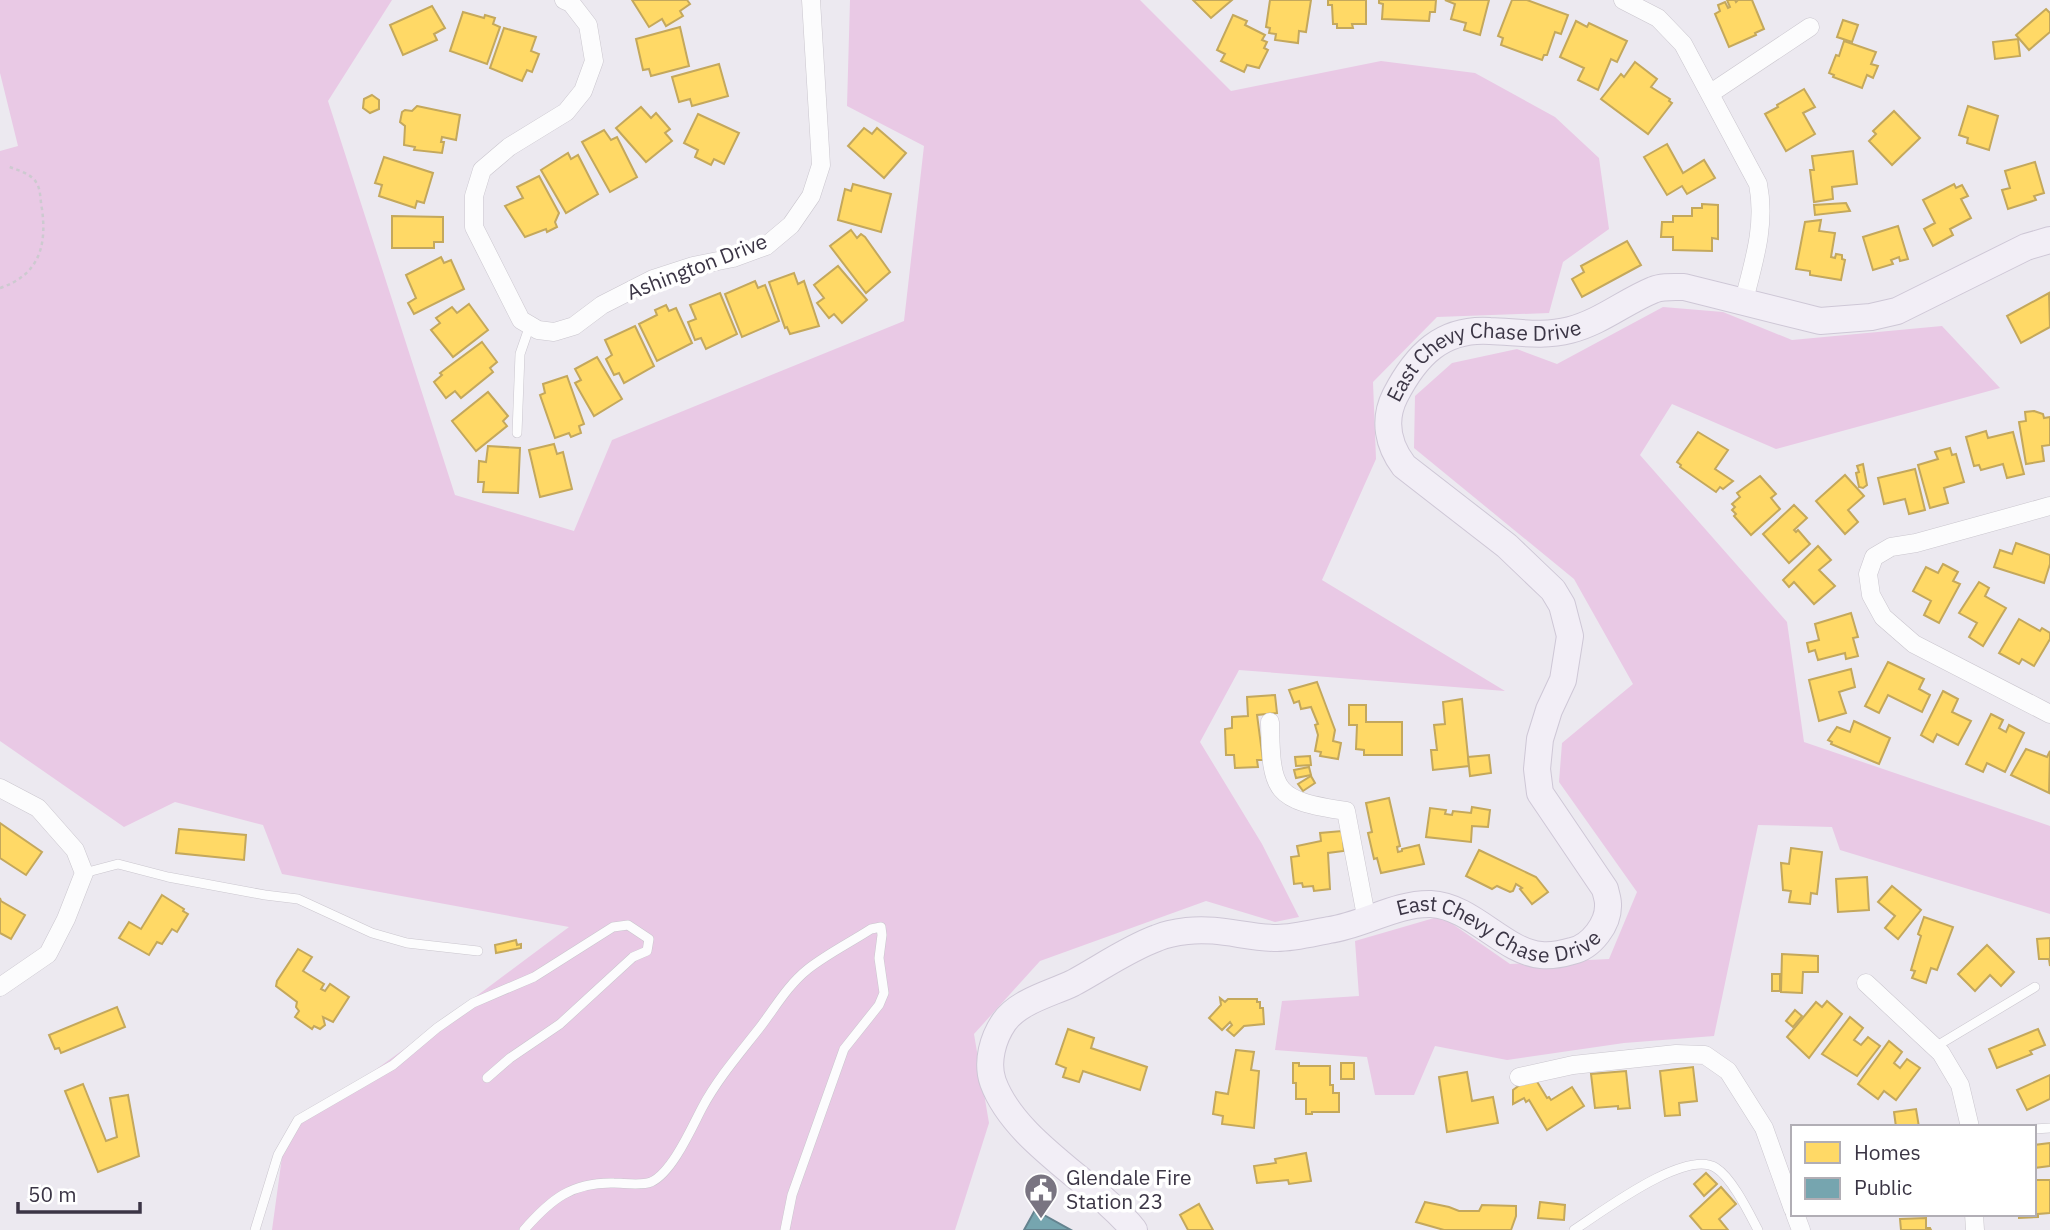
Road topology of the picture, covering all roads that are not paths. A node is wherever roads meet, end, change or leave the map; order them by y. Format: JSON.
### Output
{"nodes":[{"id":1,"x":564,"y":0,"type":"edge"},
{"id":2,"x":811,"y":0,"type":"edge"},
{"id":3,"x":1623,"y":0,"type":"edge"},
{"id":4,"x":1810,"y":27,"type":"dead end"},
{"id":5,"x":1711,"y":93,"type":"junction"},
{"id":6,"x":2050,"y":240,"type":"edge"},
{"id":7,"x":1744,"y":300,"type":"junction"},
{"id":8,"x":530,"y":325,"type":"junction"},
{"id":9,"x":517,"y":433,"type":"dead end"},
{"id":10,"x":2050,"y":506,"type":"edge"},
{"id":11,"x":2050,"y":714,"type":"edge"},
{"id":12,"x":1270,"y":722,"type":"dead end"},
{"id":13,"x":0,"y":788,"type":"edge"},
{"id":14,"x":84,"y":873,"type":"junction"},
{"id":15,"x":1367,"y":921,"type":"junction"},
{"id":16,"x":478,"y":951,"type":"dead end"},
{"id":17,"x":1866,"y":983,"type":"dead end"},
{"id":18,"x":0,"y":987,"type":"edge"},
{"id":19,"x":2035,"y":987,"type":"dead end"},
{"id":20,"x":1935,"y":1047,"type":"junction"},
{"id":21,"x":1519,"y":1077,"type":"dead end"},
{"id":22,"x":487,"y":1078,"type":"dead end"},
{"id":23,"x":1970,"y":1125,"type":"edge"},
{"id":24,"x":1791,"y":1203,"type":"edge"},
{"id":25,"x":254,"y":1230,"type":"edge"},
{"id":26,"x":524,"y":1230,"type":"edge"},
{"id":27,"x":785,"y":1230,"type":"edge"},
{"id":28,"x":1134,"y":1230,"type":"edge"},
{"id":29,"x":1574,"y":1230,"type":"edge"},
{"id":30,"x":1758,"y":1230,"type":"edge"}],
"edges":[{"from":1,"to":8,"type":"street"},
{"from":2,"to":8,"type":"street","name":"Ashington Drive"},
{"from":3,"to":5,"type":"street"},
{"from":4,"to":5,"type":"street"},
{"from":5,"to":7,"type":"street"},
{"from":6,"to":7,"type":"main road","name":"East Chevy Chase Drive"},
{"from":7,"to":15,"type":"main road","name":"East Chevy Chase Drive"},
{"from":8,"to":9,"type":"lane"},
{"from":10,"to":11,"type":"street"},
{"from":12,"to":15,"type":"street"},
{"from":13,"to":14,"type":"street"},
{"from":14,"to":16,"type":"lane"},
{"from":14,"to":18,"type":"street"},
{"from":15,"to":28,"type":"main road","name":"East Chevy Chase Drive"},
{"from":17,"to":20,"type":"street"},
{"from":19,"to":20,"type":"lane"},
{"from":20,"to":23,"type":"street"},
{"from":21,"to":24,"type":"street"},
{"from":22,"to":25,"type":"lane"},
{"from":26,"to":27,"type":"lane"},
{"from":29,"to":30,"type":"lane"}]}
